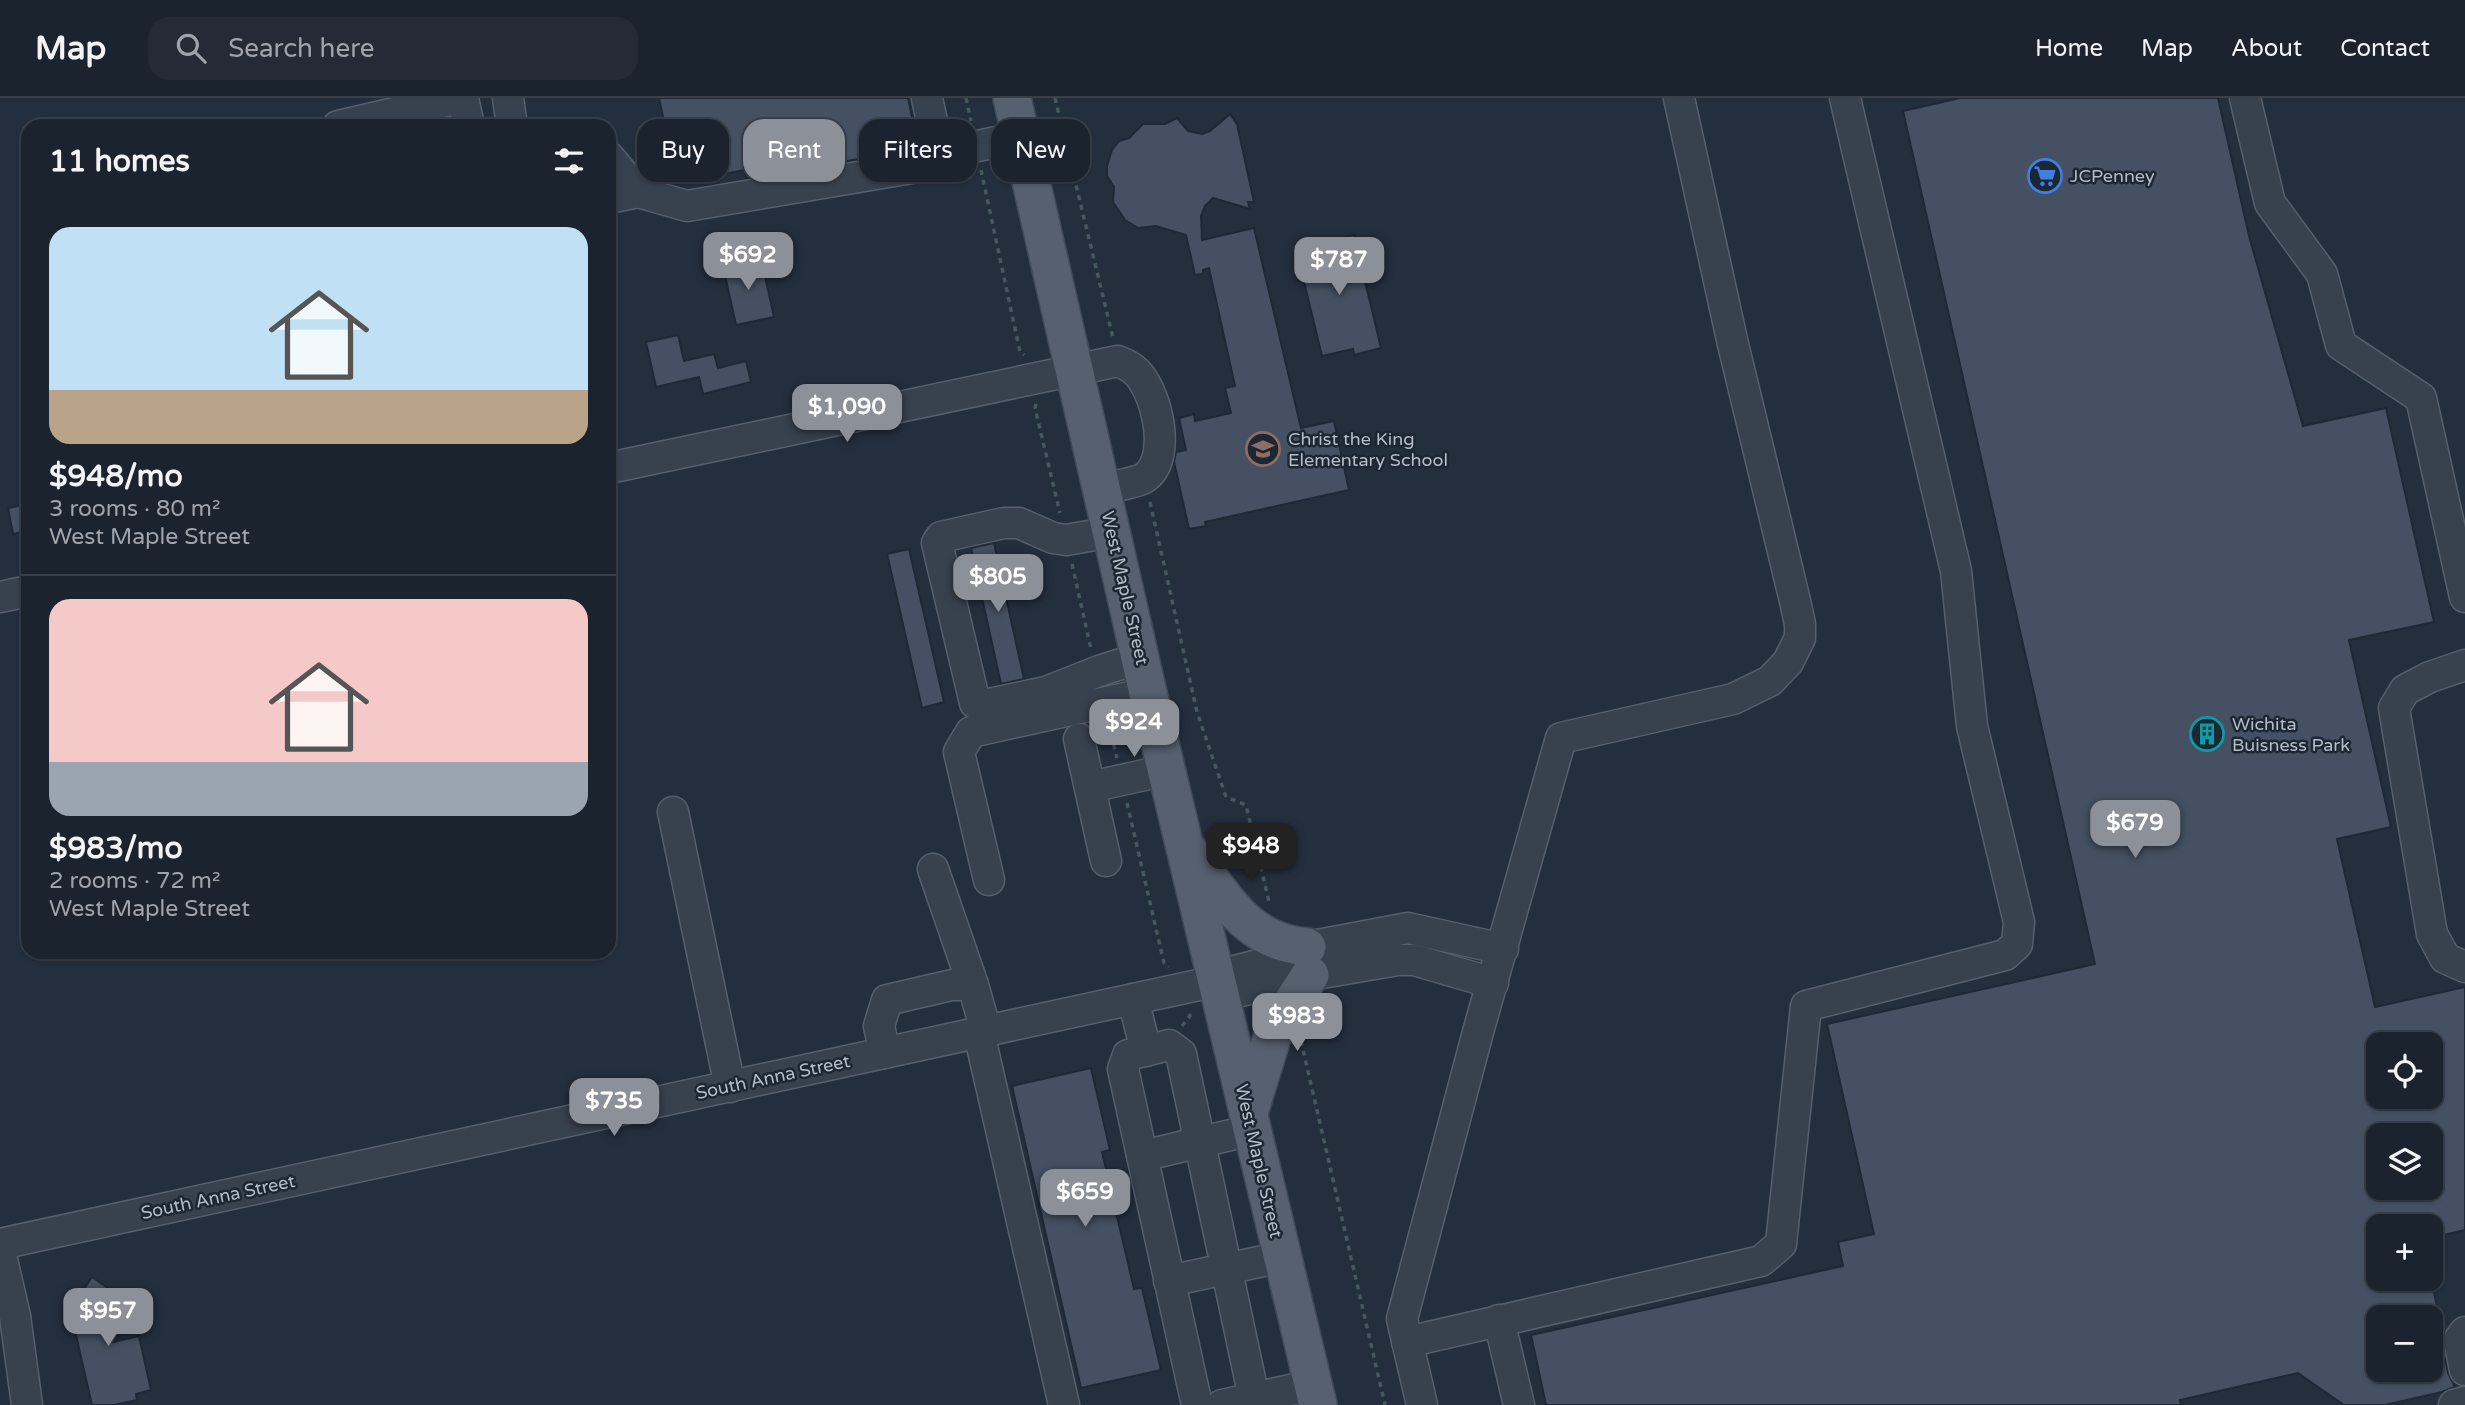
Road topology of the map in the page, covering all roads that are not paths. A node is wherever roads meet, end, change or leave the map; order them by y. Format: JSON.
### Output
{"nodes":[{"id":1,"x":461,"y":98,"type":"edge"},
{"id":2,"x":508,"y":98,"type":"edge"},
{"id":3,"x":928,"y":98,"type":"edge"},
{"id":4,"x":1012,"y":98,"type":"edge"},
{"id":5,"x":1679,"y":98,"type":"edge"},
{"id":6,"x":2245,"y":98,"type":"edge"},
{"id":7,"x":1855,"y":100,"type":"edge"},
{"id":8,"x":369,"y":119,"type":"edge"},
{"id":9,"x":468,"y":119,"type":"edge"},
{"id":10,"x":511,"y":119,"type":"edge"},
{"id":11,"x":932,"y":119,"type":"edge"},
{"id":12,"x":1017,"y":119,"type":"edge"},
{"id":13,"x":616,"y":165,"type":"edge"},
{"id":14,"x":859,"y":177,"type":"edge"},
{"id":15,"x":1032,"y":182,"type":"edge"},
{"id":16,"x":638,"y":192,"type":"junction"},
{"id":17,"x":616,"y":197,"type":"edge"},
{"id":18,"x":1076,"y":371,"type":"junction"},
{"id":19,"x":616,"y":467,"type":"edge"},
{"id":20,"x":1102,"y":489,"type":"junction"},
{"id":21,"x":1112,"y":532,"type":"junction"},
{"id":22,"x":21,"y":592,"type":"edge"},
{"id":23,"x":0,"y":597,"type":"edge"},
{"id":24,"x":2465,"y":597,"type":"edge"},
{"id":25,"x":1140,"y":658,"type":"junction"},
{"id":26,"x":2465,"y":665,"type":"edge"},
{"id":27,"x":1148,"y":693,"type":"junction"},
{"id":28,"x":1079,"y":739,"type":"dead end"},
{"id":29,"x":1167,"y":770,"type":"junction"},
{"id":30,"x":1090,"y":787,"type":"junction"},
{"id":31,"x":673,"y":812,"type":"dead end"},
{"id":32,"x":1184,"y":844,"type":"junction"},
{"id":33,"x":1106,"y":861,"type":"dead end"},
{"id":34,"x":933,"y":869,"type":"dead end"},
{"id":35,"x":989,"y":880,"type":"dead end"},
{"id":36,"x":1503,"y":949,"type":"junction"},
{"id":37,"x":1309,"y":961,"type":"junction"},
{"id":38,"x":2465,"y":967,"type":"edge"},
{"id":39,"x":1493,"y":983,"type":"junction"},
{"id":40,"x":973,"y":985,"type":"junction"},
{"id":41,"x":1209,"y":985,"type":"junction"},
{"id":42,"x":1133,"y":999,"type":"junction"},
{"id":43,"x":983,"y":1032,"type":"junction"},
{"id":44,"x":1146,"y":1051,"type":"junction"},
{"id":45,"x":885,"y":1053,"type":"junction"},
{"id":46,"x":730,"y":1087,"type":"junction"},
{"id":47,"x":1250,"y":1122,"type":"junction"},
{"id":48,"x":1200,"y":1143,"type":"junction"},
{"id":49,"x":1142,"y":1156,"type":"junction"},
{"id":50,"x":0,"y":1244,"type":"edge"},
{"id":51,"x":0,"y":1251,"type":"edge"},
{"id":52,"x":1282,"y":1256,"type":"junction"},
{"id":53,"x":1226,"y":1269,"type":"junction"},
{"id":54,"x":1169,"y":1281,"type":"junction"},
{"id":55,"x":1499,"y":1320,"type":"junction"},
{"id":56,"x":2465,"y":1332,"type":"edge"},
{"id":57,"x":1407,"y":1342,"type":"junction"},
{"id":58,"x":2465,"y":1370,"type":"edge"},
{"id":59,"x":1315,"y":1395,"type":"edge"},
{"id":60,"x":1254,"y":1398,"type":"junction"},
{"id":61,"x":2465,"y":1402,"type":"edge"},
{"id":62,"x":27,"y":1405,"type":"edge"},
{"id":63,"x":1064,"y":1405,"type":"edge"},
{"id":64,"x":1197,"y":1405,"type":"edge"},
{"id":65,"x":1222,"y":1405,"type":"edge"},
{"id":66,"x":1422,"y":1405,"type":"edge"},
{"id":67,"x":1519,"y":1405,"type":"edge"},
{"id":68,"x":2454,"y":1405,"type":"edge"}],
"edges":[{"from":1,"to":8,"type":"street"},
{"from":1,"to":9,"type":"street"},
{"from":2,"to":10,"type":"street"},
{"from":3,"to":11,"type":"street"},
{"from":4,"to":12,"type":"main road","name":"West Maple Street"},
{"from":5,"to":36,"type":"street"},
{"from":6,"to":24,"type":"street"},
{"from":7,"to":55,"type":"street"},
{"from":13,"to":16,"type":"street"},
{"from":14,"to":16,"type":"street"},
{"from":15,"to":18,"type":"main road","name":"West Maple Street"},
{"from":16,"to":17,"type":"street"},
{"from":18,"to":19,"type":"street"},
{"from":18,"to":20,"type":"main road","name":"West Maple Street"},
{"from":18,"to":20,"type":"street"},
{"from":20,"to":21,"type":"main road","name":"West Maple Street"},
{"from":21,"to":25,"type":"main road","name":"West Maple Street"},
{"from":21,"to":25,"type":"street"},
{"from":22,"to":23,"type":"street"},
{"from":25,"to":27,"type":"main road","name":"West Maple Street"},
{"from":26,"to":38,"type":"street"},
{"from":27,"to":29,"type":"main road","name":"West Maple Street"},
{"from":27,"to":35,"type":"street"},
{"from":28,"to":30,"type":"street"},
{"from":29,"to":30,"type":"street"},
{"from":29,"to":32,"type":"main road","name":"West Maple Street"},
{"from":30,"to":33,"type":"street"},
{"from":31,"to":46,"type":"street"},
{"from":32,"to":37,"type":"main road"},
{"from":32,"to":41,"type":"main road","name":"West Maple Street"},
{"from":34,"to":40,"type":"street"},
{"from":36,"to":37,"type":"street"},
{"from":36,"to":39,"type":"street"},
{"from":37,"to":39,"type":"street"},
{"from":37,"to":41,"type":"street","name":"South Anna Street"},
{"from":37,"to":47,"type":"main road"},
{"from":39,"to":57,"type":"street"},
{"from":40,"to":43,"type":"street"},
{"from":40,"to":45,"type":"street"},
{"from":41,"to":42,"type":"street","name":"South Anna Street"},
{"from":41,"to":47,"type":"main road","name":"West Maple Street"},
{"from":42,"to":43,"type":"street","name":"South Anna Street"},
{"from":42,"to":44,"type":"street"},
{"from":43,"to":45,"type":"street","name":"South Anna Street"},
{"from":43,"to":63,"type":"street"},
{"from":44,"to":48,"type":"street"},
{"from":44,"to":49,"type":"street"},
{"from":45,"to":46,"type":"street","name":"South Anna Street"},
{"from":46,"to":50,"type":"street","name":"South Anna Street"},
{"from":47,"to":48,"type":"street"},
{"from":47,"to":52,"type":"main road","name":"West Maple Street"},
{"from":48,"to":49,"type":"street"},
{"from":48,"to":53,"type":"street"},
{"from":49,"to":54,"type":"street"},
{"from":51,"to":62,"type":"street"},
{"from":52,"to":53,"type":"street"},
{"from":52,"to":59,"type":"main road","name":"West Maple Street"},
{"from":53,"to":54,"type":"street"},
{"from":53,"to":60,"type":"street"},
{"from":54,"to":64,"type":"street"},
{"from":55,"to":57,"type":"street"},
{"from":55,"to":67,"type":"street"},
{"from":56,"to":58,"type":"street"},
{"from":57,"to":66,"type":"street"},
{"from":59,"to":60,"type":"street"},
{"from":60,"to":65,"type":"street"},
{"from":61,"to":68,"type":"street"}]}
